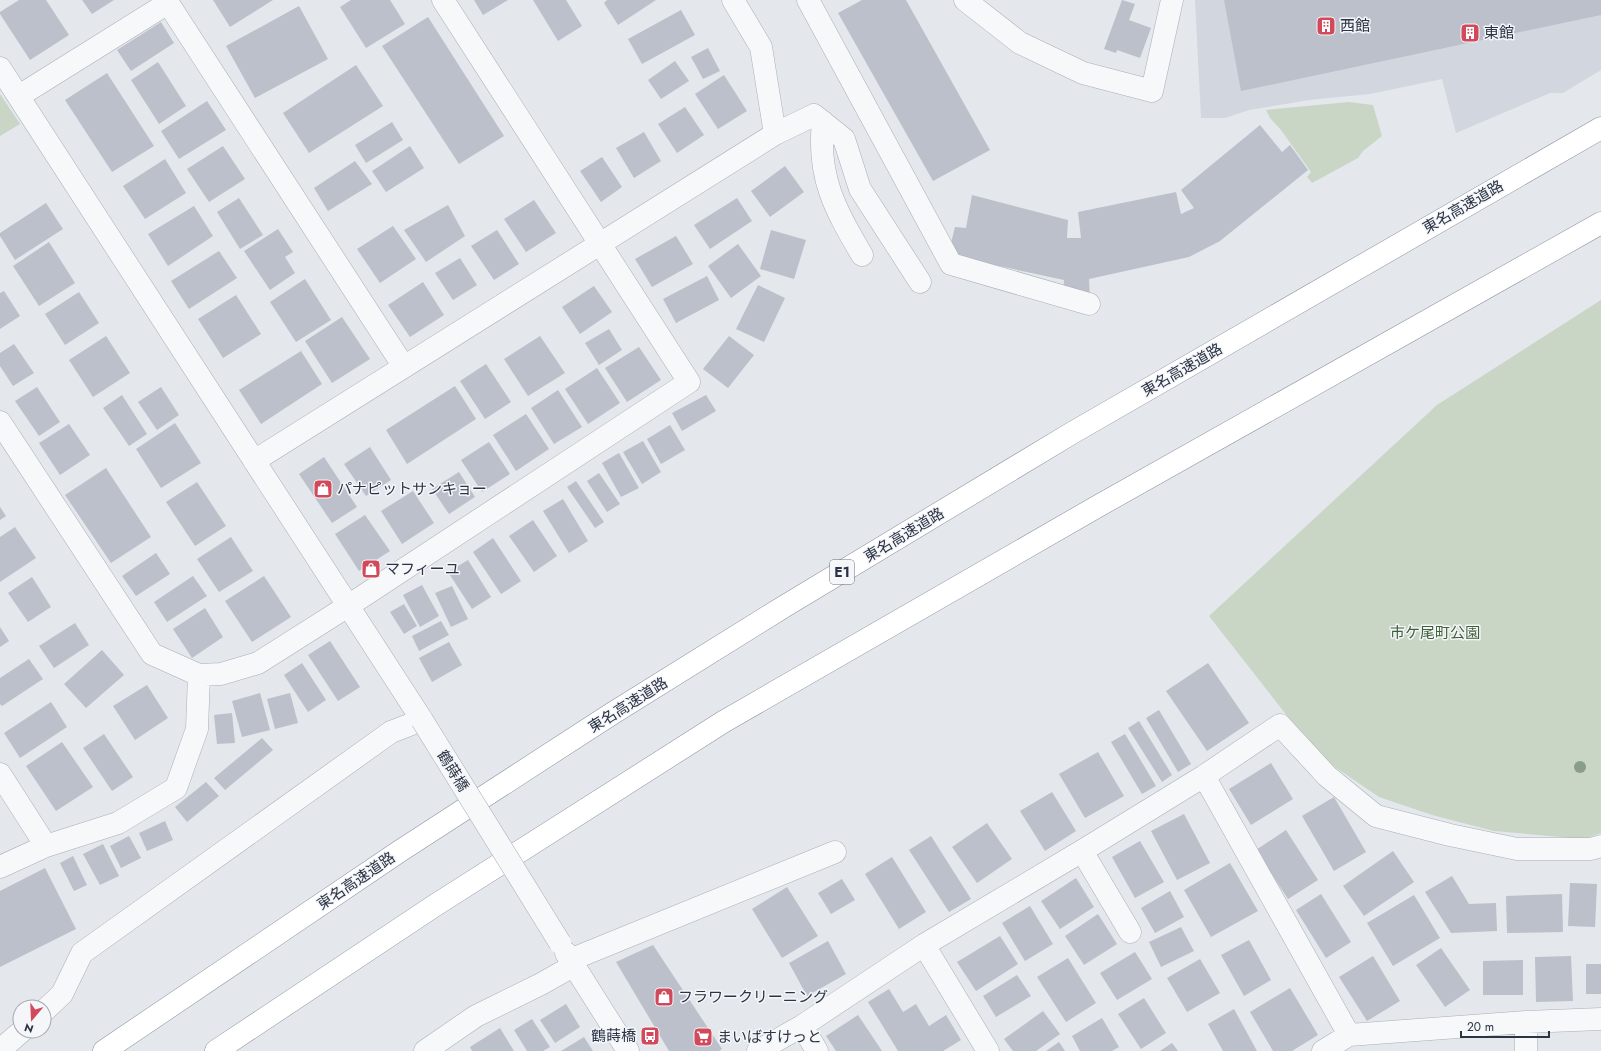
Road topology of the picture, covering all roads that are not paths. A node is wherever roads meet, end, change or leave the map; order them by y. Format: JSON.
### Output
{"nodes":[{"id":1,"x":443,"y":0,"type":"edge"},
{"id":2,"x":733,"y":0,"type":"edge"},
{"id":3,"x":808,"y":0,"type":"edge"},
{"id":4,"x":965,"y":0,"type":"edge"},
{"id":5,"x":1172,"y":0,"type":"edge"},
{"id":6,"x":0,"y":68,"type":"edge"},
{"id":7,"x":19,"y":96,"type":"junction"},
{"id":8,"x":823,"y":122,"type":"junction"},
{"id":9,"x":1601,"y":128,"type":"edge"},
{"id":10,"x":775,"y":134,"type":"junction"},
{"id":11,"x":1601,"y":223,"type":"edge"},
{"id":12,"x":1601,"y":231,"type":"edge"},
{"id":13,"x":600,"y":244,"type":"junction"},
{"id":14,"x":862,"y":254,"type":"dead end"},
{"id":15,"x":1535,"y":262,"type":"junction"},
{"id":16,"x":920,"y":282,"type":"dead end"},
{"id":17,"x":1089,"y":304,"type":"dead end"},
{"id":18,"x":404,"y":367,"type":"junction"},
{"id":19,"x":0,"y":422,"type":"edge"},
{"id":20,"x":254,"y":461,"type":"junction"},
{"id":21,"x":348,"y":606,"type":"junction"},
{"id":22,"x":199,"y":675,"type":"junction"},
{"id":23,"x":422,"y":720,"type":"junction"},
{"id":24,"x":0,"y":774,"type":"edge"},
{"id":25,"x":1204,"y":776,"type":"junction"},
{"id":26,"x":46,"y":846,"type":"junction"},
{"id":27,"x":1601,"y":846,"type":"edge"},
{"id":28,"x":1082,"y":851,"type":"junction"},
{"id":29,"x":835,"y":852,"type":"dead end"},
{"id":30,"x":0,"y":867,"type":"edge"},
{"id":31,"x":1130,"y":932,"type":"dead end"},
{"id":32,"x":924,"y":944,"type":"junction"},
{"id":33,"x":568,"y":956,"type":"junction"},
{"id":34,"x":52,"y":1003,"type":"edge"},
{"id":35,"x":1601,"y":1019,"type":"edge"},
{"id":36,"x":1526,"y":1022,"type":"junction"},
{"id":37,"x":802,"y":1026,"type":"junction"},
{"id":38,"x":1349,"y":1035,"type":"junction"},
{"id":39,"x":13,"y":1039,"type":"edge"},
{"id":40,"x":0,"y":1050,"type":"edge"},
{"id":41,"x":104,"y":1051,"type":"edge"},
{"id":42,"x":216,"y":1051,"type":"edge"},
{"id":43,"x":425,"y":1051,"type":"edge"},
{"id":44,"x":628,"y":1051,"type":"edge"},
{"id":45,"x":758,"y":1051,"type":"edge"},
{"id":46,"x":817,"y":1051,"type":"edge"},
{"id":47,"x":988,"y":1051,"type":"edge"},
{"id":48,"x":1323,"y":1051,"type":"edge"},
{"id":49,"x":1526,"y":1051,"type":"edge"}],
"edges":[{"from":1,"to":13,"type":"street"},
{"from":2,"to":10,"type":"street"},
{"from":3,"to":17,"type":"street"},
{"from":4,"to":5,"type":"street"},
{"from":6,"to":7,"type":"street","name":"鶴蒔橋"},
{"from":7,"to":18,"type":"street"},
{"from":7,"to":20,"type":"street","name":"鶴蒔橋"},
{"from":8,"to":10,"type":"street"},
{"from":8,"to":14,"type":"street"},
{"from":8,"to":16,"type":"street"},
{"from":9,"to":41,"type":"highway","name":"東名高速道路","number":"E1"},
{"from":10,"to":13,"type":"street"},
{"from":11,"to":15,"type":"highway"},
{"from":12,"to":15,"type":"highway"},
{"from":13,"to":18,"type":"street"},
{"from":13,"to":21,"type":"street"},
{"from":15,"to":42,"type":"highway"},
{"from":18,"to":20,"type":"street"},
{"from":19,"to":22,"type":"street"},
{"from":20,"to":21,"type":"street","name":"鶴蒔橋"},
{"from":21,"to":22,"type":"street"},
{"from":21,"to":23,"type":"street","name":"鶴蒔橋"},
{"from":22,"to":26,"type":"street"},
{"from":23,"to":33,"type":"street","name":"鶴蒔橋","bridge":true},
{"from":23,"to":34,"type":"street"},
{"from":24,"to":26,"type":"street"},
{"from":25,"to":27,"type":"street"},
{"from":25,"to":28,"type":"street"},
{"from":25,"to":38,"type":"street"},
{"from":26,"to":30,"type":"street"},
{"from":28,"to":31,"type":"street"},
{"from":28,"to":32,"type":"street"},
{"from":29,"to":33,"type":"street"},
{"from":32,"to":37,"type":"street"},
{"from":32,"to":47,"type":"street"},
{"from":33,"to":43,"type":"street"},
{"from":33,"to":44,"type":"street","name":"鶴蒔橋"},
{"from":35,"to":36,"type":"street"},
{"from":36,"to":38,"type":"street"},
{"from":36,"to":49,"type":"street"},
{"from":37,"to":45,"type":"street"},
{"from":37,"to":46,"type":"street"},
{"from":38,"to":48,"type":"street"},
{"from":39,"to":40,"type":"street"}]}
